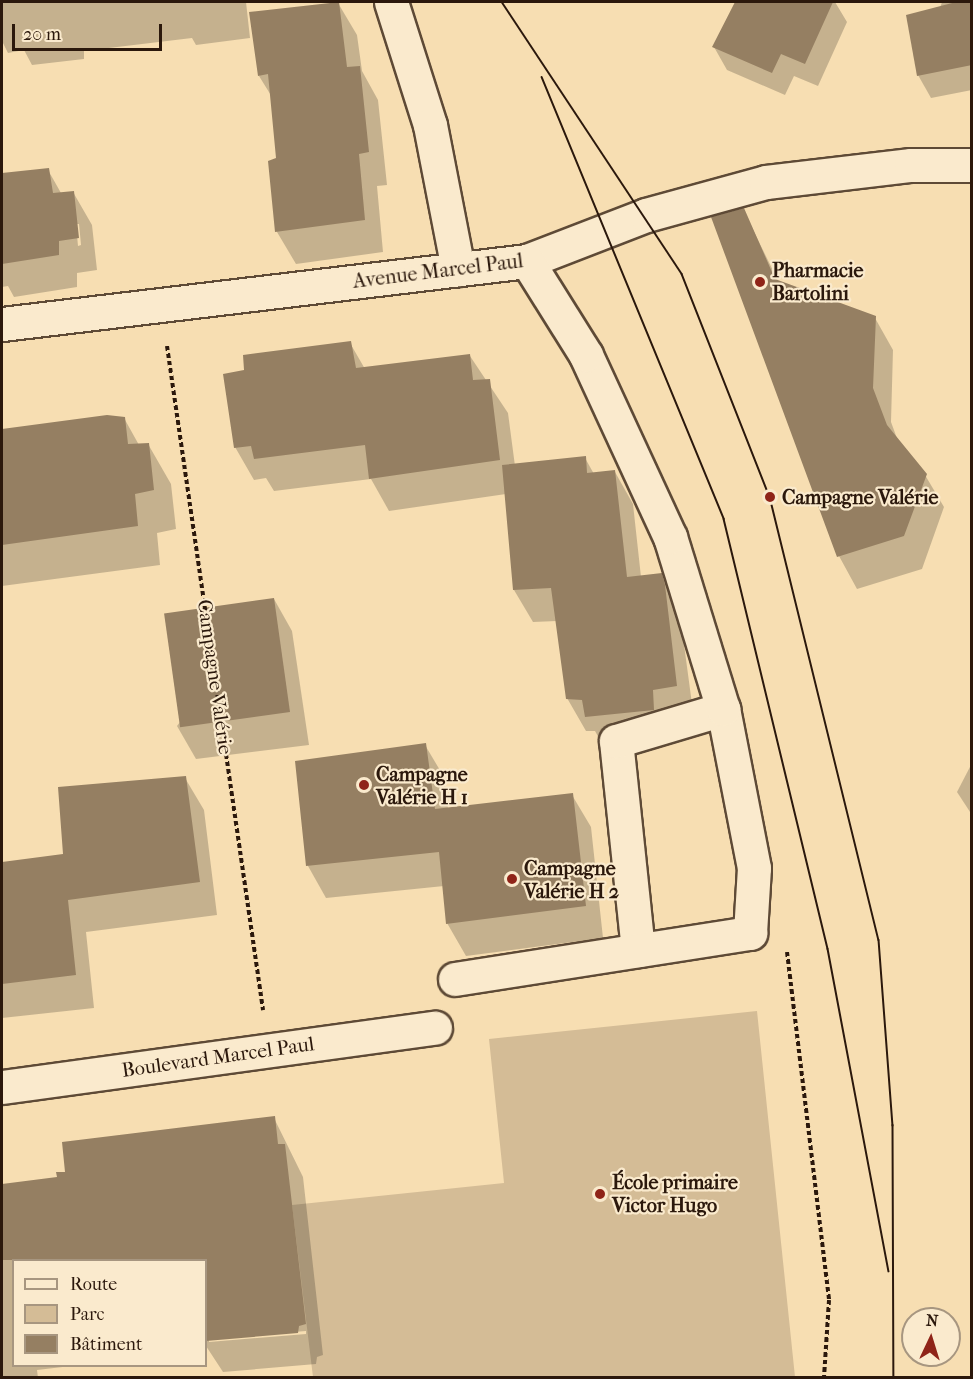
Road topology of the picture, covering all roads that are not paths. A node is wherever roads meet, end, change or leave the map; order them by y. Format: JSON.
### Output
{"nodes":[{"id":1,"x":391,"y":2,"type":"edge"},
{"id":2,"x":972,"y":165,"type":"edge"},
{"id":3,"x":527,"y":261,"type":"junction"},
{"id":4,"x":458,"y":269,"type":"junction"},
{"id":5,"x":2,"y":324,"type":"edge"},
{"id":6,"x":723,"y":709,"type":"junction"},
{"id":7,"x":638,"y":950,"type":"junction"},
{"id":8,"x":455,"y":979,"type":"dead end"},
{"id":9,"x":435,"y":1028,"type":"dead end"},
{"id":10,"x":2,"y":1088,"type":"edge"}],
"edges":[{"from":1,"to":4,"type":"street"},
{"from":2,"to":3,"type":"street","name":"Avenue Marcel Paul"},
{"from":3,"to":4,"type":"street","name":"Avenue Marcel Paul"},
{"from":3,"to":6,"type":"street"},
{"from":4,"to":5,"type":"street","name":"Avenue Marcel Paul"},
{"from":6,"to":7,"type":"street"},
{"from":6,"to":7,"type":"street"},
{"from":7,"to":8,"type":"street"},
{"from":9,"to":10,"type":"street","name":"Boulevard Marcel Paul"}]}
